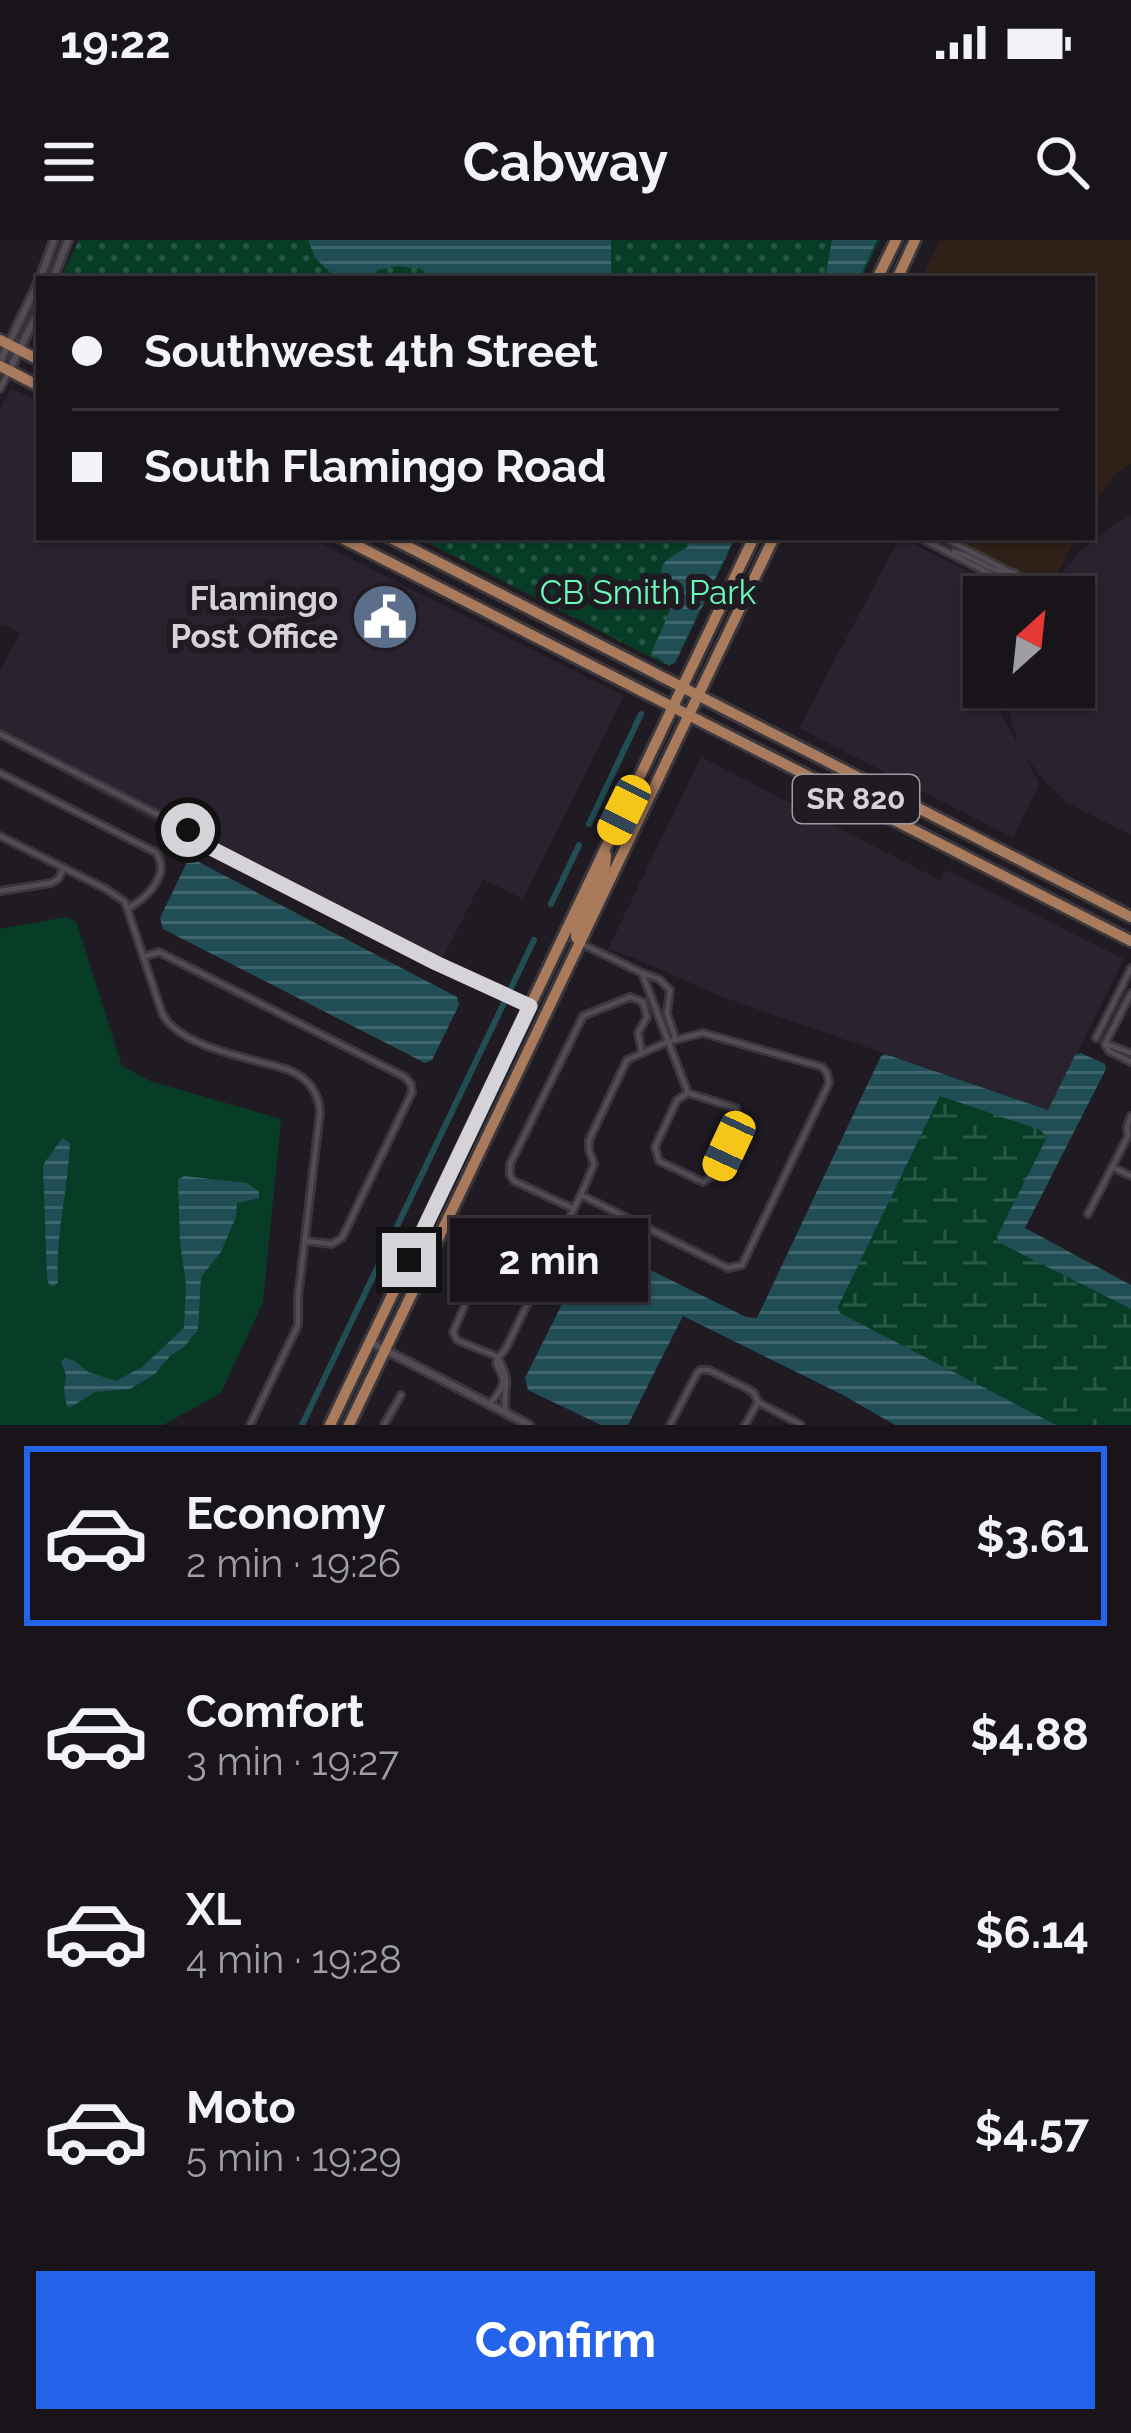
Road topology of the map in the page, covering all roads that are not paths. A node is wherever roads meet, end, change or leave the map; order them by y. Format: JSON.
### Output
{"nodes":[{"id":1,"x":54,"y":240,"type":"edge"},
{"id":2,"x":68,"y":240,"type":"edge"},
{"id":3,"x":896,"y":240,"type":"edge"},
{"id":4,"x":915,"y":240,"type":"edge"},
{"id":5,"x":40,"y":276,"type":"edge"},
{"id":6,"x":54,"y":276,"type":"edge"},
{"id":7,"x":878,"y":276,"type":"edge"},
{"id":8,"x":898,"y":276,"type":"edge"},
{"id":9,"x":36,"y":286,"type":"edge"},
{"id":10,"x":36,"y":314,"type":"edge"},
{"id":11,"x":9,"y":345,"type":"edge"},
{"id":12,"x":36,"y":358,"type":"edge"},
{"id":13,"x":3,"y":366,"type":"edge"},
{"id":14,"x":36,"y":384,"type":"edge"},
{"id":15,"x":0,"y":389,"type":"edge"},
{"id":16,"x":346,"y":540,"type":"edge"},
{"id":17,"x":395,"y":540,"type":"edge"},
{"id":18,"x":753,"y":540,"type":"edge"},
{"id":19,"x":773,"y":540,"type":"edge"},
{"id":20,"x":924,"y":540,"type":"edge"},
{"id":21,"x":948,"y":540,"type":"edge"},
{"id":22,"x":948,"y":553,"type":"junction"},
{"id":23,"x":997,"y":567,"type":"junction"},
{"id":24,"x":993,"y":576,"type":"edge"},
{"id":25,"x":1021,"y":576,"type":"edge"},
{"id":26,"x":472,"y":579,"type":"junction"},
{"id":27,"x":430,"y":583,"type":"junction"},
{"id":28,"x":682,"y":687,"type":"junction"},
{"id":29,"x":699,"y":696,"type":"junction"},
{"id":30,"x":672,"y":707,"type":"junction"},
{"id":31,"x":689,"y":716,"type":"junction"},
{"id":32,"x":0,"y":734,"type":"edge"},
{"id":33,"x":0,"y":773,"type":"edge"},
{"id":34,"x":0,"y":836,"type":"edge"},
{"id":35,"x":607,"y":846,"type":"junction"},
{"id":36,"x":64,"y":868,"type":"junction"},
{"id":37,"x":0,"y":891,"type":"edge"},
{"id":38,"x":129,"y":908,"type":"junction"},
{"id":39,"x":1131,"y":917,"type":"edge"},
{"id":40,"x":1131,"y":940,"type":"edge"},
{"id":41,"x":580,"y":943,"type":"junction"},
{"id":42,"x":143,"y":957,"type":"junction"},
{"id":43,"x":1131,"y":968,"type":"edge"},
{"id":44,"x":642,"y":973,"type":"junction"},
{"id":45,"x":1131,"y":993,"type":"edge"},
{"id":46,"x":530,"y":1006,"type":"junction"},
{"id":47,"x":1096,"y":1038,"type":"dead end"},
{"id":48,"x":676,"y":1040,"type":"junction"},
{"id":49,"x":667,"y":1042,"type":"junction"},
{"id":50,"x":1106,"y":1044,"type":"junction"},
{"id":51,"x":642,"y":1053,"type":"junction"},
{"id":52,"x":1131,"y":1054,"type":"edge"},
{"id":53,"x":1131,"y":1062,"type":"edge"},
{"id":54,"x":688,"y":1093,"type":"junction"},
{"id":55,"x":1131,"y":1116,"type":"edge"},
{"id":56,"x":1112,"y":1167,"type":"junction"},
{"id":57,"x":1131,"y":1176,"type":"edge"},
{"id":58,"x":581,"y":1195,"type":"junction"},
{"id":59,"x":574,"y":1209,"type":"junction"},
{"id":60,"x":1088,"y":1214,"type":"dead end"},
{"id":61,"x":304,"y":1241,"type":"junction"},
{"id":62,"x":545,"y":1266,"type":"junction"},
{"id":63,"x":370,"y":1342,"type":"junction"},
{"id":64,"x":385,"y":1350,"type":"junction"},
{"id":65,"x":498,"y":1357,"type":"junction"},
{"id":66,"x":401,"y":1395,"type":"dead end"},
{"id":67,"x":758,"y":1402,"type":"junction"},
{"id":68,"x":488,"y":1406,"type":"junction"},
{"id":69,"x":506,"y":1414,"type":"junction"},
{"id":70,"x":250,"y":1425,"type":"edge"},
{"id":71,"x":330,"y":1425,"type":"edge"},
{"id":72,"x":350,"y":1425,"type":"edge"},
{"id":73,"x":384,"y":1425,"type":"edge"},
{"id":74,"x":529,"y":1425,"type":"edge"},
{"id":75,"x":670,"y":1425,"type":"edge"},
{"id":76,"x":745,"y":1425,"type":"edge"},
{"id":77,"x":802,"y":1425,"type":"edge"}],
"edges":[{"from":1,"to":5,"type":"street"},
{"from":2,"to":6,"type":"street"},
{"from":3,"to":7,"type":"highway"},
{"from":4,"to":8,"type":"highway"},
{"from":9,"to":11,"type":"street"},
{"from":10,"to":11,"type":"street"},
{"from":11,"to":12,"type":"highway"},
{"from":11,"to":13,"type":"street"},
{"from":13,"to":14,"type":"highway"},
{"from":13,"to":15,"type":"street"},
{"from":16,"to":27,"type":"highway","number":"SR 820"},
{"from":17,"to":26,"type":"highway","number":"SR 820"},
{"from":18,"to":28,"type":"highway"},
{"from":19,"to":29,"type":"highway"},
{"from":20,"to":22,"type":"street"},
{"from":21,"to":23,"type":"street"},
{"from":22,"to":23,"type":"street"},
{"from":22,"to":24,"type":"street"},
{"from":23,"to":25,"type":"street"},
{"from":26,"to":27,"type":"highway"},
{"from":26,"to":28,"type":"highway","number":"SR 820"},
{"from":27,"to":30,"type":"highway","number":"SR 820"},
{"from":28,"to":29,"type":"highway","number":"SR 820"},
{"from":28,"to":30,"type":"highway"},
{"from":29,"to":31,"type":"highway"},
{"from":29,"to":39,"type":"highway","number":"SR 820"},
{"from":30,"to":31,"type":"highway","number":"SR 820"},
{"from":30,"to":35,"type":"highway"},
{"from":31,"to":40,"type":"highway","number":"SR 820"},
{"from":31,"to":41,"type":"highway"},
{"from":32,"to":46,"type":"street"},
{"from":33,"to":38,"type":"street"},
{"from":34,"to":36,"type":"street"},
{"from":35,"to":41,"type":"highway"},
{"from":35,"to":46,"type":"highway"},
{"from":36,"to":37,"type":"street"},
{"from":36,"to":38,"type":"street"},
{"from":38,"to":42,"type":"street"},
{"from":41,"to":44,"type":"street"},
{"from":41,"to":64,"type":"highway"},
{"from":42,"to":61,"type":"street"},
{"from":42,"to":61,"type":"street"},
{"from":43,"to":47,"type":"street"},
{"from":44,"to":48,"type":"street"},
{"from":44,"to":49,"type":"street"},
{"from":45,"to":50,"type":"street"},
{"from":46,"to":63,"type":"highway"},
{"from":48,"to":49,"type":"street"},
{"from":48,"to":58,"type":"street"},
{"from":49,"to":51,"type":"street"},
{"from":49,"to":54,"type":"street"},
{"from":50,"to":52,"type":"street"},
{"from":50,"to":53,"type":"street"},
{"from":51,"to":58,"type":"street"},
{"from":51,"to":59,"type":"street"},
{"from":54,"to":54,"type":"street"},
{"from":55,"to":56,"type":"street"},
{"from":56,"to":57,"type":"street"},
{"from":56,"to":60,"type":"street"},
{"from":58,"to":59,"type":"street"},
{"from":59,"to":62,"type":"street"},
{"from":61,"to":70,"type":"street"},
{"from":62,"to":65,"type":"street"},
{"from":62,"to":65,"type":"street"},
{"from":63,"to":64,"type":"street"},
{"from":63,"to":71,"type":"highway"},
{"from":64,"to":68,"type":"street"},
{"from":64,"to":72,"type":"highway"},
{"from":65,"to":68,"type":"street"},
{"from":65,"to":69,"type":"street"},
{"from":66,"to":73,"type":"street"},
{"from":67,"to":75,"type":"street"},
{"from":67,"to":76,"type":"street"},
{"from":67,"to":77,"type":"street"},
{"from":68,"to":69,"type":"street"},
{"from":69,"to":74,"type":"street"}]}
